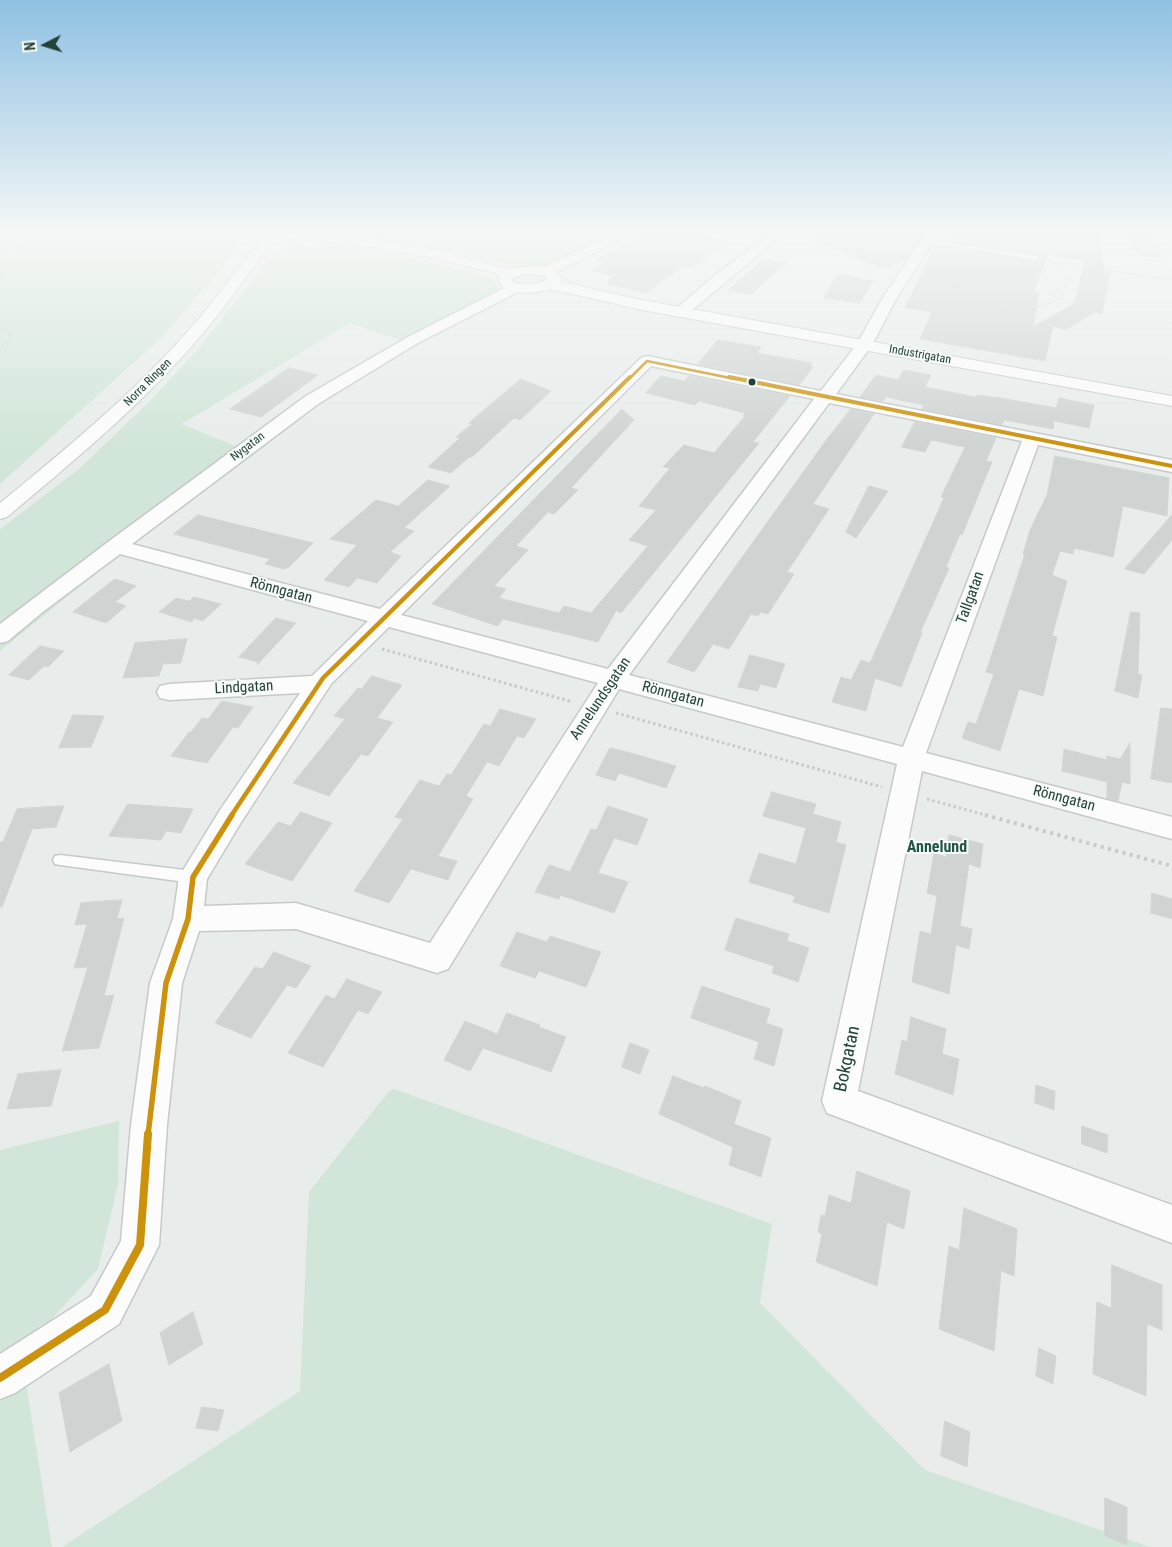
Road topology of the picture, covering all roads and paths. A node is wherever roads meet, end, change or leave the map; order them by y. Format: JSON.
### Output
{"nodes":[{"id":1,"x":220,"y":303,"type":"edge"},
{"id":2,"x":475,"y":303,"type":"edge"},
{"id":3,"x":647,"y":303,"type":"edge"},
{"id":4,"x":692,"y":303,"type":"edge"},
{"id":5,"x":887,"y":303,"type":"edge"},
{"id":6,"x":953,"y":303,"type":"edge"},
{"id":7,"x":1050,"y":303,"type":"edge"},
{"id":8,"x":682,"y":312,"type":"junction"},
{"id":9,"x":0,"y":328,"type":"edge"},
{"id":10,"x":864,"y":346,"type":"junction"},
{"id":11,"x":0,"y":347,"type":"edge"},
{"id":12,"x":827,"y":396,"type":"junction"},
{"id":13,"x":1172,"y":401,"type":"edge"},
{"id":14,"x":1032,"y":438,"type":"junction"},
{"id":15,"x":1172,"y":466,"type":"edge"},
{"id":16,"x":0,"y":513,"type":"edge"},
{"id":17,"x":115,"y":546,"type":"junction"},
{"id":18,"x":384,"y":618,"type":"junction"},
{"id":19,"x":0,"y":636,"type":"edge"},
{"id":20,"x":358,"y":643,"type":"junction"},
{"id":21,"x":613,"y":679,"type":"junction"},
{"id":22,"x":319,"y":684,"type":"junction"},
{"id":23,"x":169,"y":692,"type":"dead end"},
{"id":24,"x":595,"y":708,"type":"junction"},
{"id":25,"x":911,"y":759,"type":"junction"},
{"id":26,"x":904,"y":793,"type":"junction"},
{"id":27,"x":1172,"y":828,"type":"edge"},
{"id":28,"x":60,"y":860,"type":"dead end"},
{"id":29,"x":1172,"y":866,"type":"edge"},
{"id":30,"x":193,"y":877,"type":"junction"},
{"id":31,"x":188,"y":919,"type":"junction"},
{"id":32,"x":1172,"y":1224,"type":"edge"},
{"id":33,"x":0,"y":1378,"type":"edge"}],
"edges":[{"from":1,"to":16,"type":"street","name":"Norra Ringen"},
{"from":2,"to":17,"type":"street","name":"Nygatan"},
{"from":3,"to":8,"type":"street","name":"Industrigatan"},
{"from":4,"to":8,"type":"street"},
{"from":5,"to":10,"type":"street","name":"Annelundsgatan"},
{"from":6,"to":7,"type":"path"},
{"from":8,"to":10,"type":"street","name":"Industrigatan"},
{"from":9,"to":11,"type":"path"},
{"from":10,"to":12,"type":"street","name":"Annelundsgatan"},
{"from":10,"to":13,"type":"street","name":"Industrigatan"},
{"from":12,"to":14,"type":"street"},
{"from":12,"to":18,"type":"street"},
{"from":12,"to":21,"type":"street","name":"Annelundsgatan"},
{"from":14,"to":15,"type":"street"},
{"from":14,"to":25,"type":"street","name":"Tallgatan"},
{"from":17,"to":18,"type":"street","name":"Rönngatan"},
{"from":17,"to":19,"type":"street","name":"Nygatan"},
{"from":18,"to":20,"type":"street"},
{"from":18,"to":21,"type":"street","name":"Rönngatan"},
{"from":20,"to":22,"type":"street"},
{"from":20,"to":24,"type":"path"},
{"from":21,"to":24,"type":"street","name":"Annelundsgatan"},
{"from":21,"to":25,"type":"street","name":"Rönngatan"},
{"from":22,"to":23,"type":"street","name":"Lindgatan"},
{"from":22,"to":30,"type":"street"},
{"from":24,"to":26,"type":"path"},
{"from":24,"to":31,"type":"street","name":"Annelundsgatan"},
{"from":25,"to":26,"type":"street","name":"Bokgatan"},
{"from":25,"to":27,"type":"street","name":"Rönngatan"},
{"from":26,"to":29,"type":"path"},
{"from":26,"to":32,"type":"street","name":"Bokgatan"},
{"from":28,"to":30,"type":"lane"},
{"from":30,"to":31,"type":"street"},
{"from":31,"to":33,"type":"street"}]}
